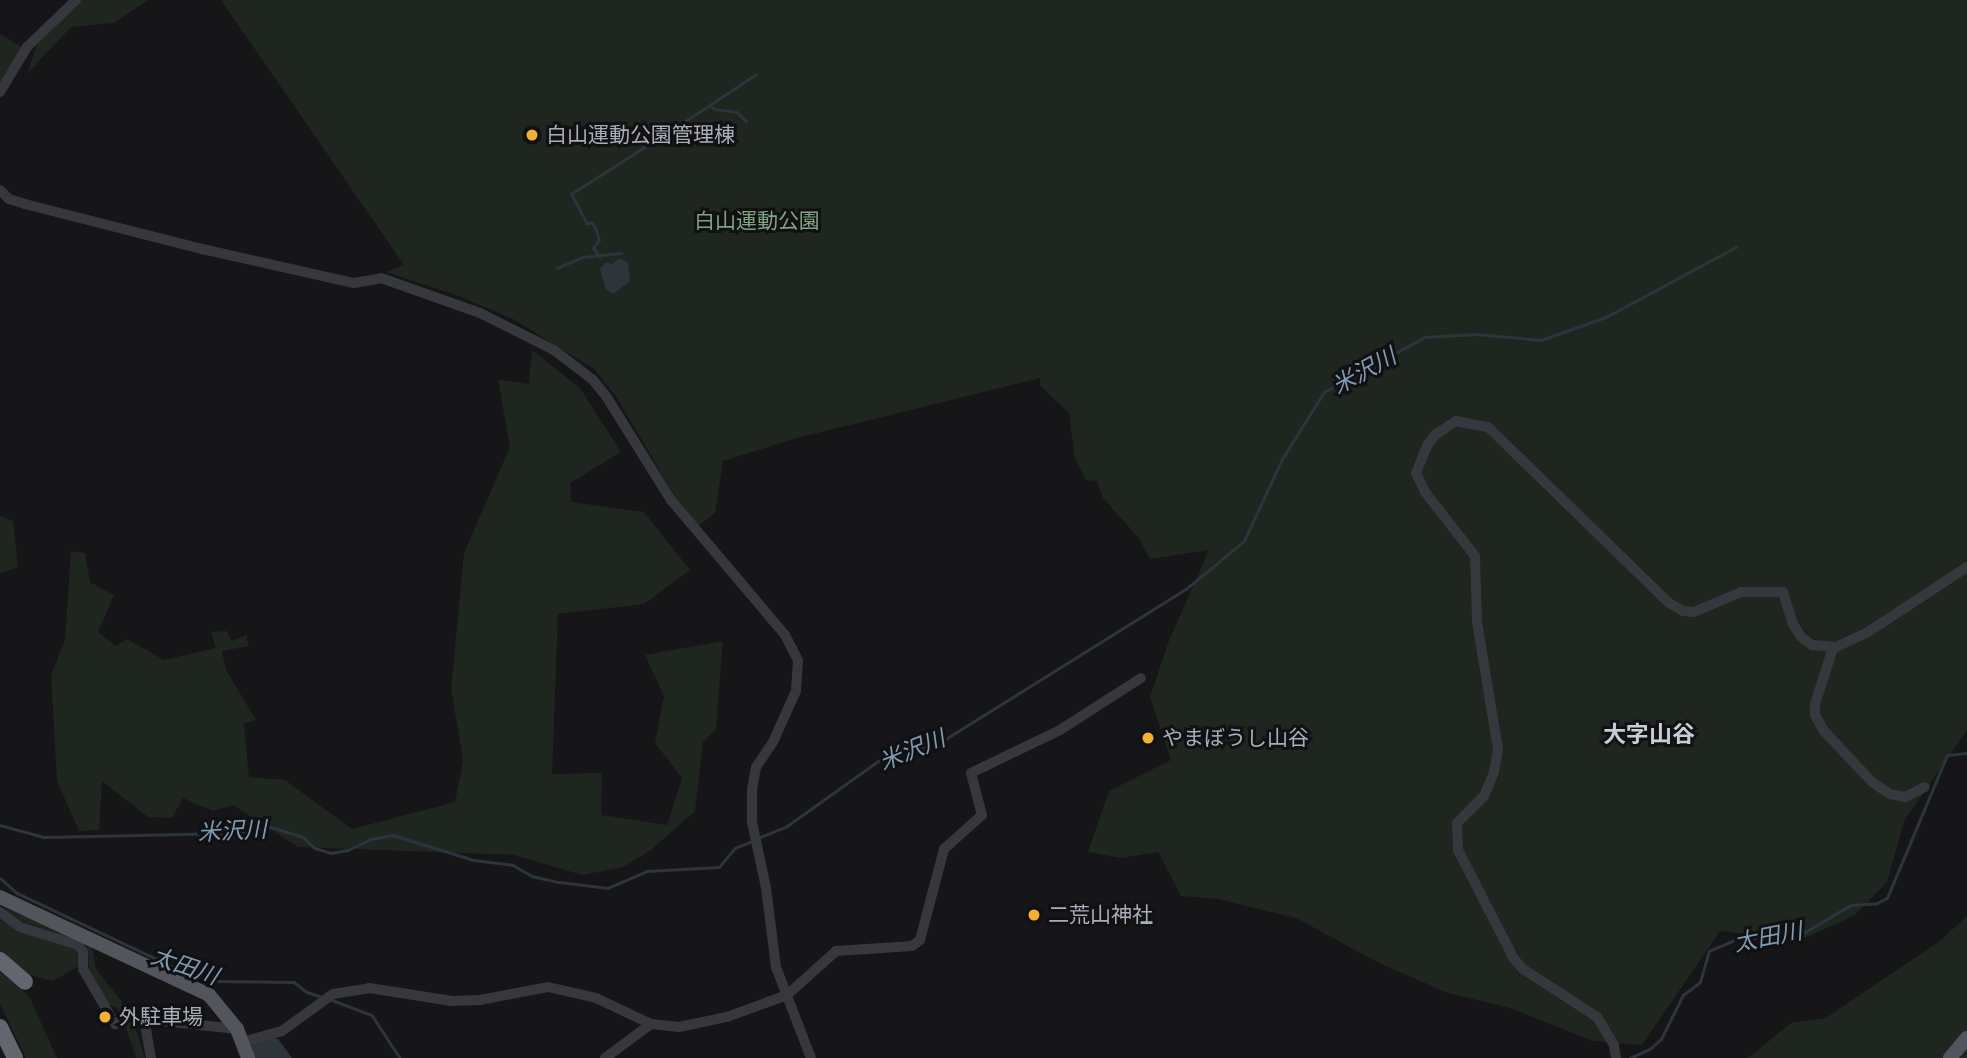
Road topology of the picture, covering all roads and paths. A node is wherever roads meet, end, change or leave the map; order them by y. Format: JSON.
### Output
{"nodes":[{"id":1,"x":76,"y":0,"type":"edge"},
{"id":2,"x":0,"y":92,"type":"edge"},
{"id":3,"x":0,"y":190,"type":"edge"},
{"id":4,"x":1967,"y":567,"type":"edge"},
{"id":5,"x":1833,"y":648,"type":"junction"},
{"id":6,"x":1141,"y":678,"type":"dead end"},
{"id":7,"x":1925,"y":787,"type":"dead end"},
{"id":8,"x":0,"y":897,"type":"edge"},
{"id":9,"x":0,"y":912,"type":"edge"},
{"id":10,"x":0,"y":960,"type":"edge"},
{"id":11,"x":25,"y":982,"type":"dead end"},
{"id":12,"x":787,"y":995,"type":"junction"},
{"id":13,"x":115,"y":1024,"type":"dead end"},
{"id":14,"x":651,"y":1024,"type":"junction"},
{"id":15,"x":0,"y":1027,"type":"edge"},
{"id":16,"x":239,"y":1035,"type":"junction"},
{"id":17,"x":1967,"y":1038,"type":"edge"},
{"id":18,"x":15,"y":1058,"type":"edge"},
{"id":19,"x":151,"y":1058,"type":"edge"},
{"id":20,"x":248,"y":1058,"type":"edge"},
{"id":21,"x":604,"y":1058,"type":"edge"},
{"id":22,"x":811,"y":1058,"type":"edge"},
{"id":23,"x":1616,"y":1058,"type":"edge"},
{"id":24,"x":1951,"y":1058,"type":"edge"}],
"edges":[{"from":1,"to":2,"type":"street"},
{"from":3,"to":12,"type":"street"},
{"from":4,"to":5,"type":"street"},
{"from":5,"to":7,"type":"street"},
{"from":5,"to":23,"type":"street"},
{"from":6,"to":12,"type":"street"},
{"from":8,"to":16,"type":"main road"},
{"from":9,"to":13,"type":"street"},
{"from":10,"to":11,"type":"highway"},
{"from":12,"to":14,"type":"street"},
{"from":12,"to":22,"type":"street"},
{"from":14,"to":16,"type":"street"},
{"from":14,"to":21,"type":"street"},
{"from":15,"to":18,"type":"highway"},
{"from":16,"to":19,"type":"street"},
{"from":16,"to":20,"type":"main road"},
{"from":17,"to":24,"type":"main road"}]}
